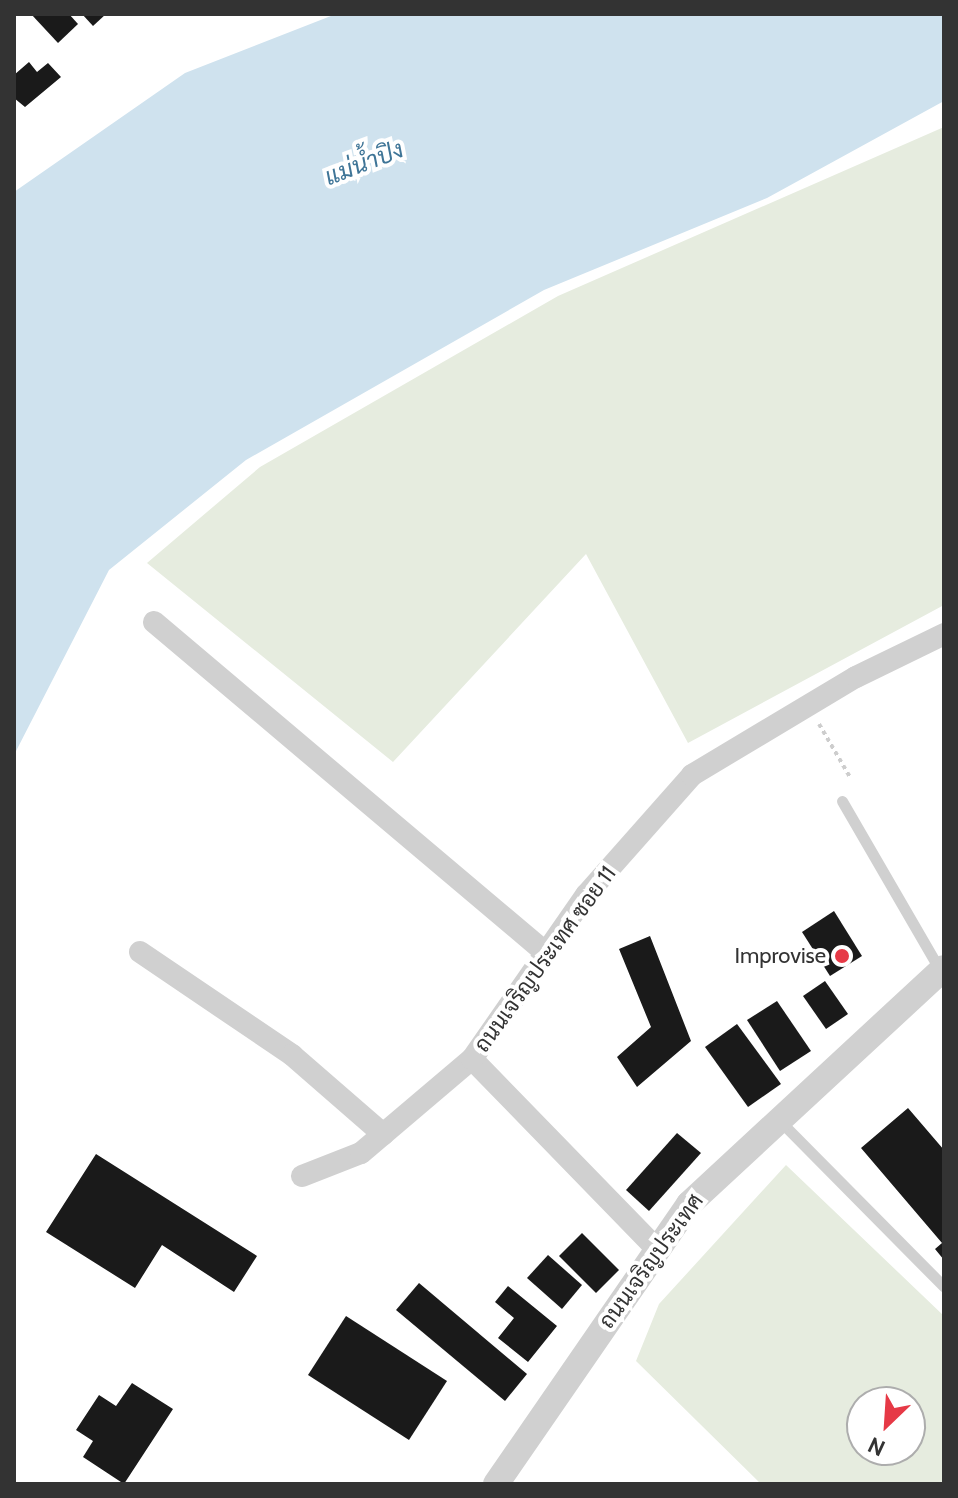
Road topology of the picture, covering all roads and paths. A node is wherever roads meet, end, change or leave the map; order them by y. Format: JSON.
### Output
{"nodes":[{"id":1,"x":154,"y":622,"type":"dead end"},
{"id":2,"x":944,"y":634,"type":"edge"},
{"id":3,"x":808,"y":706,"type":"junction"},
{"id":4,"x":850,"y":777,"type":"dead end"},
{"id":5,"x":842,"y":801,"type":"dead end"},
{"id":6,"x":140,"y":952,"type":"dead end"},
{"id":7,"x":546,"y":953,"type":"junction"},
{"id":8,"x":942,"y":969,"type":"edge"},
{"id":9,"x":472,"y":1059,"type":"junction"},
{"id":10,"x":778,"y":1119,"type":"junction"},
{"id":11,"x":383,"y":1134,"type":"junction"},
{"id":12,"x":302,"y":1176,"type":"dead end"},
{"id":13,"x":656,"y":1248,"type":"junction"},
{"id":14,"x":944,"y":1287,"type":"edge"},
{"id":15,"x":496,"y":1484,"type":"edge"}],
"edges":[{"from":1,"to":7,"type":"street"},
{"from":2,"to":3,"type":"street","name":"ถนนเจริญประเทศ ซอย 11"},
{"from":3,"to":4,"type":"path"},
{"from":3,"to":7,"type":"street","name":"ถนนเจริญประเทศ ซอย 11"},
{"from":5,"to":8,"type":"lane"},
{"from":6,"to":11,"type":"street"},
{"from":7,"to":9,"type":"street","name":"ถนนเจริญประเทศ ซอย 11"},
{"from":8,"to":10,"type":"street","name":"ถนนเจริญประเทศ"},
{"from":9,"to":11,"type":"street","name":"ถนนเจริญประเทศ ซอย 11"},
{"from":9,"to":13,"type":"street"},
{"from":10,"to":13,"type":"street","name":"ถนนเจริญประเทศ"},
{"from":10,"to":14,"type":"lane"},
{"from":11,"to":12,"type":"street","name":"ถนนเจริญประเทศ ซอย 11"},
{"from":13,"to":15,"type":"street","name":"ถนนเจริญประเทศ"}]}
